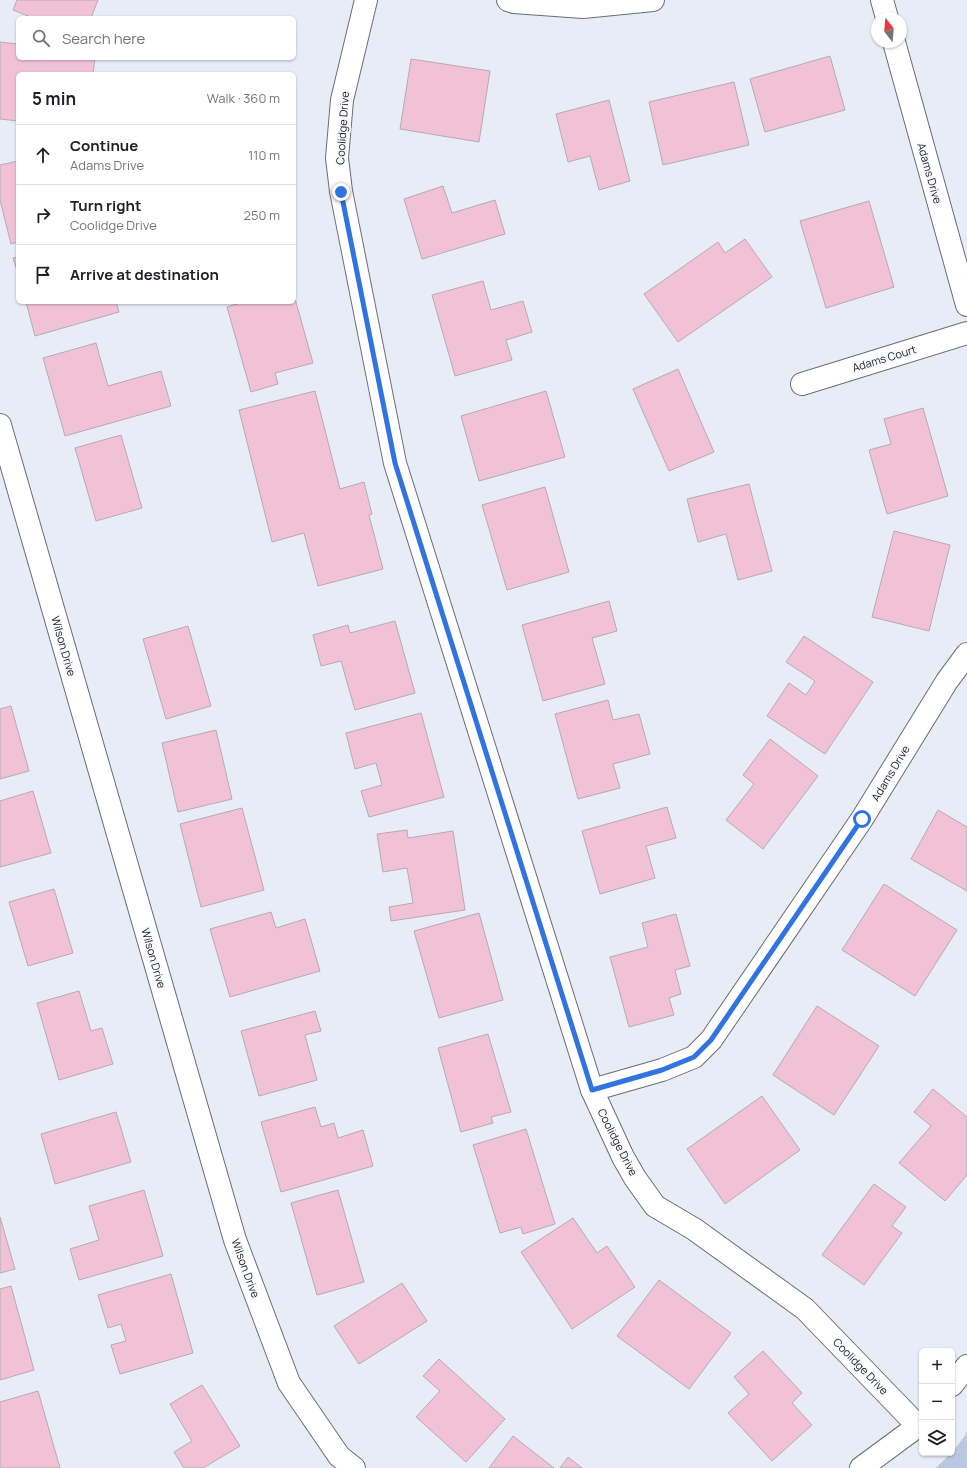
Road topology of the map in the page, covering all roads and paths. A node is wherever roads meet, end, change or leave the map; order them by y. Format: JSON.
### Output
{"nodes":[{"id":1,"x":366,"y":0,"type":"edge"},
{"id":2,"x":508,"y":0,"type":"edge"},
{"id":3,"x":653,"y":0,"type":"edge"},
{"id":4,"x":882,"y":0,"type":"edge"},
{"id":5,"x":549,"y":2,"type":"edge"},
{"id":6,"x":885,"y":12,"type":"edge"},
{"id":7,"x":896,"y":48,"type":"edge"},
{"id":8,"x":967,"y":305,"type":"edge"},
{"id":9,"x":967,"y":332,"type":"edge"},
{"id":10,"x":802,"y":384,"type":"dead end"},
{"id":11,"x":0,"y":425,"type":"edge"},
{"id":12,"x":967,"y":654,"type":"edge"},
{"id":13,"x":592,"y":1090,"type":"junction"},
{"id":14,"x":967,"y":1366,"type":"edge"},
{"id":15,"x":953,"y":1384,"type":"edge"},
{"id":16,"x":919,"y":1423,"type":"edge"},
{"id":17,"x":919,"y":1425,"type":"edge"},
{"id":18,"x":354,"y":1468,"type":"edge"},
{"id":19,"x":861,"y":1468,"type":"edge"}],
"edges":[{"from":1,"to":13,"type":"street","name":"Coolidge Drive"},
{"from":2,"to":5,"type":"street"},
{"from":3,"to":5,"type":"street"},
{"from":4,"to":6,"type":"street"},
{"from":7,"to":8,"type":"street","name":"Adams Drive"},
{"from":9,"to":10,"type":"street","name":"Adams Court"},
{"from":11,"to":18,"type":"street","name":"Wilson Drive"},
{"from":12,"to":13,"type":"street","name":"Adams Drive"},
{"from":13,"to":16,"type":"street","name":"Coolidge Drive"},
{"from":14,"to":15,"type":"street"},
{"from":17,"to":19,"type":"street"}]}
